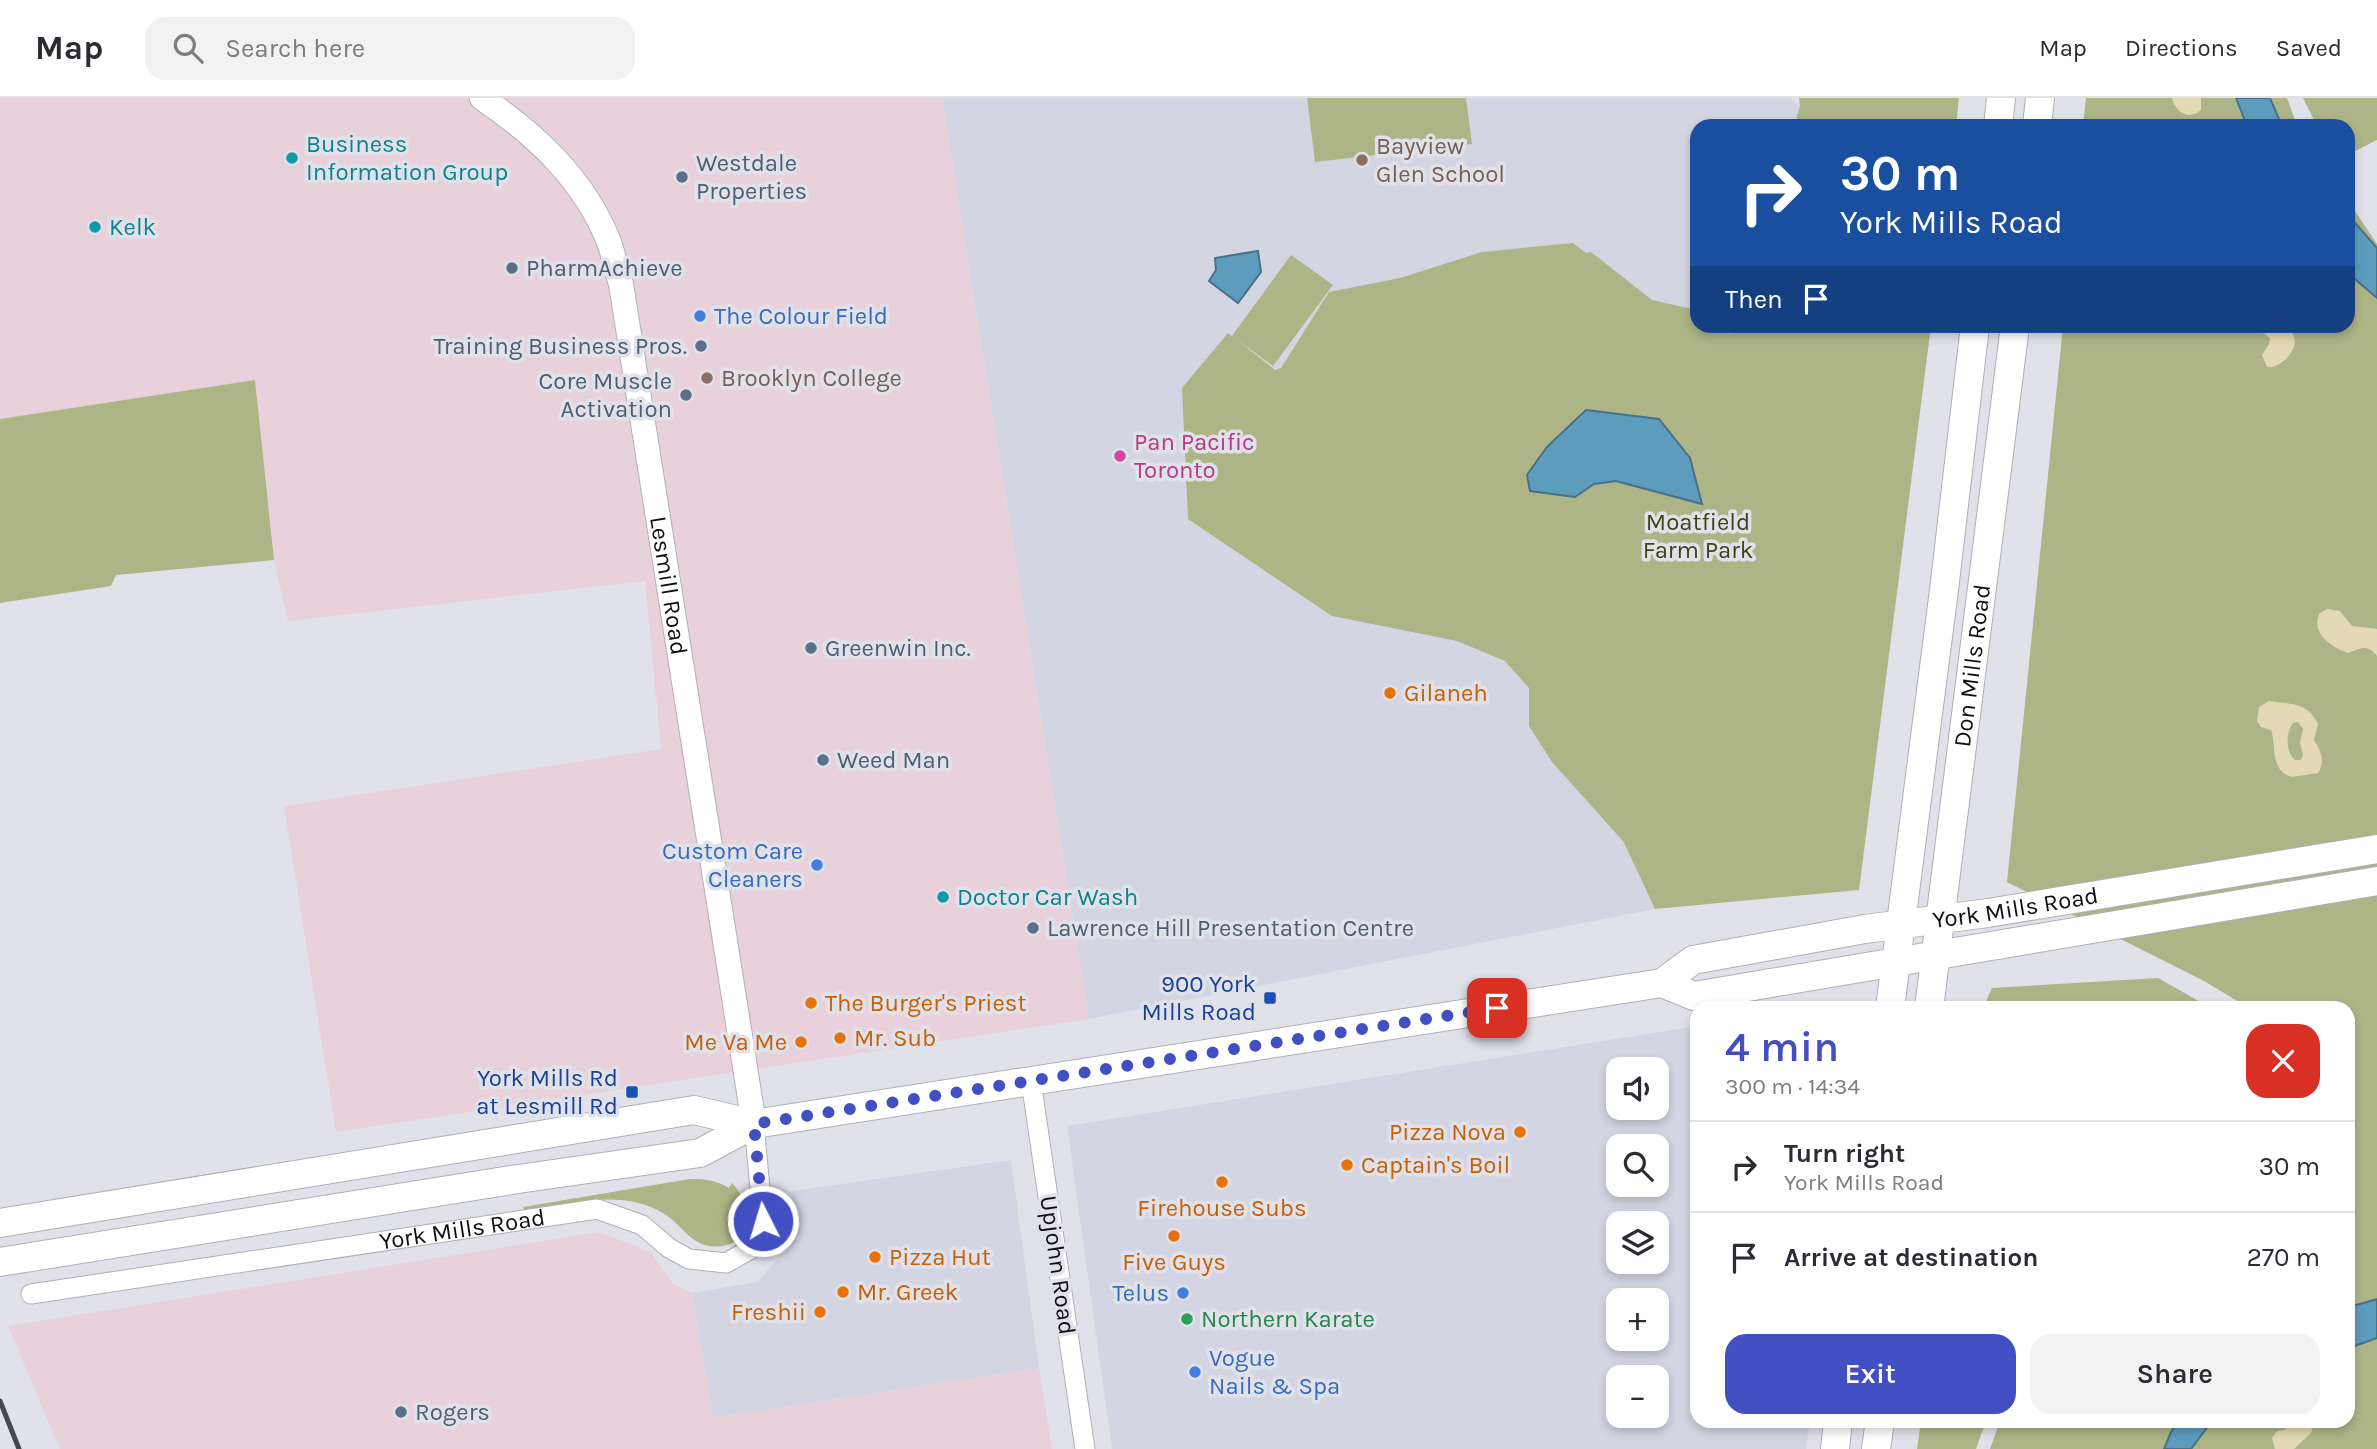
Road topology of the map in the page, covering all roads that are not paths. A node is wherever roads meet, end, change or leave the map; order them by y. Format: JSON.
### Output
{"nodes":[{"id":1,"x":482,"y":98,"type":"edge"},
{"id":2,"x":2001,"y":98,"type":"edge"},
{"id":3,"x":2040,"y":98,"type":"edge"},
{"id":4,"x":1999,"y":119,"type":"edge"},
{"id":5,"x":2038,"y":119,"type":"edge"},
{"id":6,"x":1974,"y":333,"type":"edge"},
{"id":7,"x":2014,"y":333,"type":"edge"},
{"id":8,"x":2377,"y":849,"type":"edge"},
{"id":9,"x":2377,"y":881,"type":"edge"},
{"id":10,"x":1941,"y":919,"type":"junction"},
{"id":11,"x":1902,"y":925,"type":"junction"},
{"id":12,"x":1936,"y":956,"type":"junction"},
{"id":13,"x":1897,"y":962,"type":"junction"},
{"id":14,"x":1662,"y":983,"type":"junction"},
{"id":15,"x":1891,"y":1001,"type":"edge"},
{"id":16,"x":1930,"y":1001,"type":"edge"},
{"id":17,"x":1031,"y":1081,"type":"junction"},
{"id":18,"x":754,"y":1124,"type":"junction"},
{"id":19,"x":0,"y":1223,"type":"edge"},
{"id":20,"x":0,"y":1262,"type":"edge"},
{"id":21,"x":31,"y":1294,"type":"dead end"},
{"id":22,"x":1837,"y":1428,"type":"edge"},
{"id":23,"x":1879,"y":1428,"type":"edge"},
{"id":24,"x":1085,"y":1449,"type":"edge"},
{"id":25,"x":1835,"y":1449,"type":"edge"},
{"id":26,"x":1876,"y":1449,"type":"edge"}],
"edges":[{"from":1,"to":18,"type":"street","name":"Lesmill Road"},
{"from":2,"to":4,"type":"main road"},
{"from":3,"to":5,"type":"main road"},
{"from":6,"to":11,"type":"main road","name":"Don Mills Road"},
{"from":7,"to":10,"type":"main road","name":"Don Mills Road"},
{"from":8,"to":10,"type":"main road","name":"York Mills Road"},
{"from":9,"to":12,"type":"main road","name":"York Mills Road"},
{"from":10,"to":11,"type":"main road","name":"York Mills Road"},
{"from":10,"to":12,"type":"main road","name":"Don Mills Road"},
{"from":11,"to":13,"type":"main road","name":"Don Mills Road"},
{"from":11,"to":14,"type":"main road","name":"York Mills Road"},
{"from":12,"to":13,"type":"main road","name":"York Mills Road"},
{"from":12,"to":16,"type":"main road","name":"Don Mills Road"},
{"from":13,"to":14,"type":"main road","name":"York Mills Road"},
{"from":13,"to":15,"type":"main road","name":"Don Mills Road"},
{"from":14,"to":17,"type":"main road","name":"York Mills Road"},
{"from":17,"to":18,"type":"main road","name":"York Mills Road"},
{"from":17,"to":24,"type":"street","name":"Upjohn Road"},
{"from":18,"to":19,"type":"main road","name":"York Mills Road"},
{"from":18,"to":20,"type":"main road","name":"York Mills Road"},
{"from":18,"to":21,"type":"street","name":"York Mills Road"},
{"from":22,"to":25,"type":"main road"},
{"from":23,"to":26,"type":"main road"}]}
